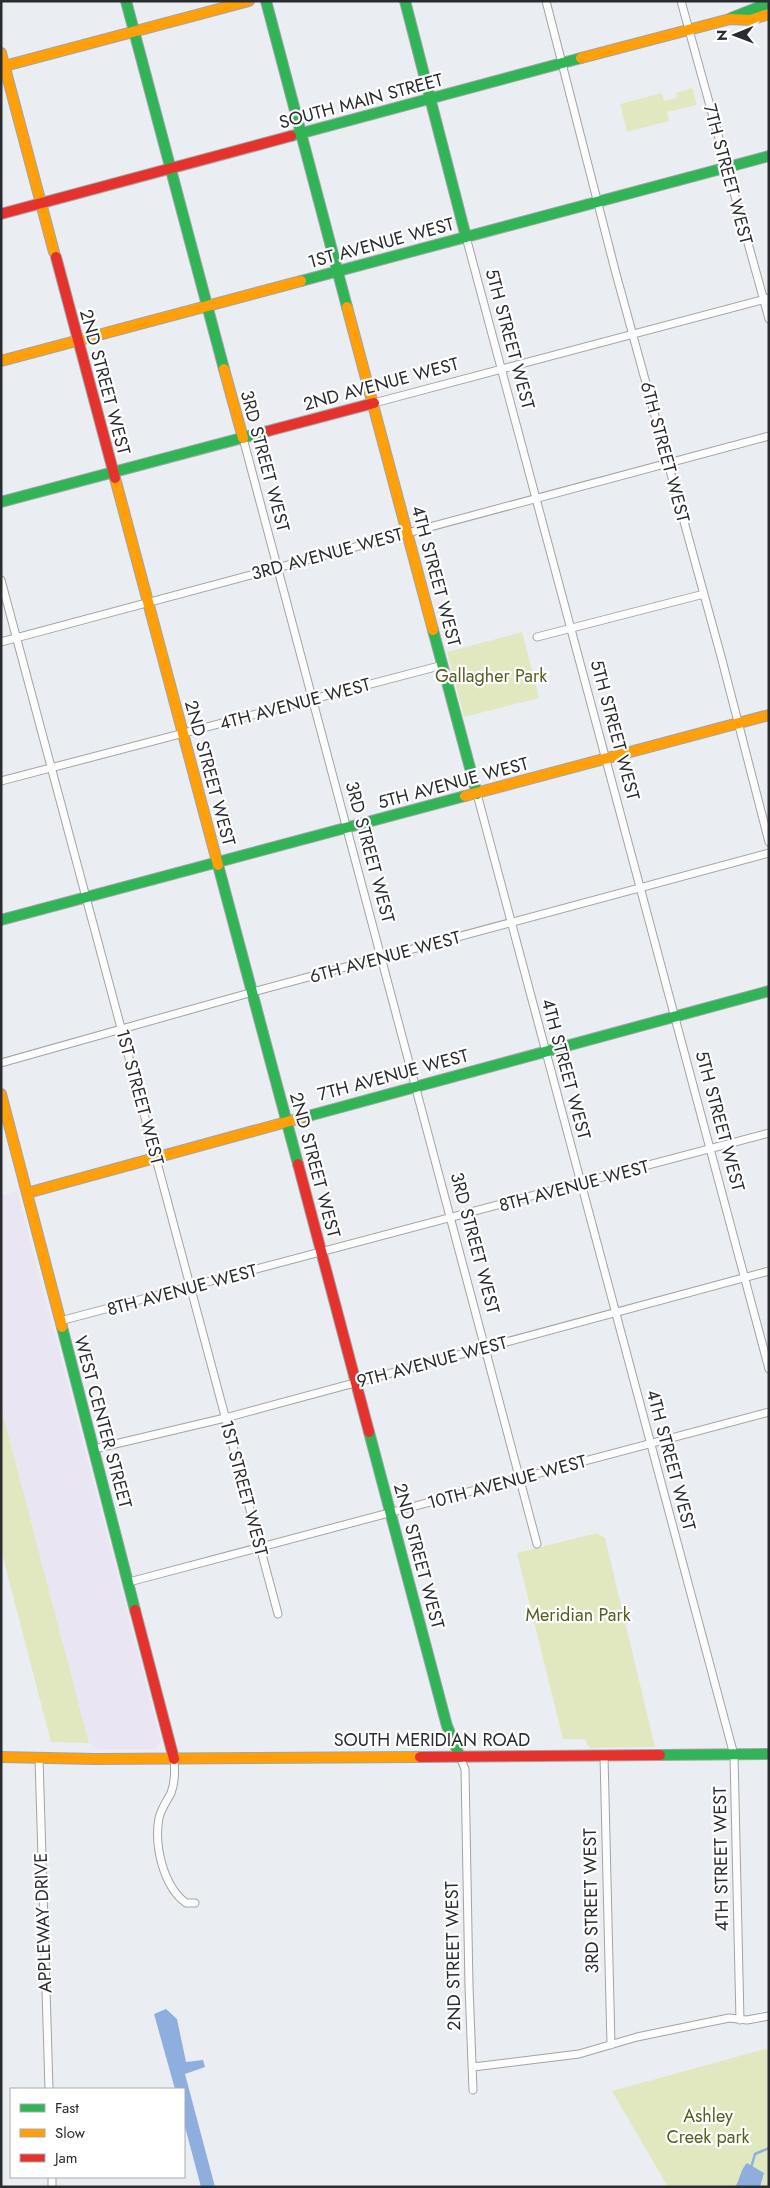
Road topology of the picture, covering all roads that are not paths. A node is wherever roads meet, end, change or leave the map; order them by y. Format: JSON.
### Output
{"nodes":[{"id":1,"x":126,"y":1,"type":"edge"},
{"id":2,"x":249,"y":1,"type":"edge"},
{"id":3,"x":266,"y":1,"type":"edge"},
{"id":4,"x":405,"y":1,"type":"edge"},
{"id":5,"x":546,"y":1,"type":"edge"},
{"id":6,"x":681,"y":1,"type":"edge"},
{"id":7,"x":769,"y":3,"type":"edge"},
{"id":8,"x":769,"y":14,"type":"edge"},
{"id":9,"x":730,"y":19,"type":"junction"},
{"id":10,"x":690,"y":29,"type":"junction"},
{"id":11,"x":134,"y":32,"type":"junction"},
{"id":12,"x":1,"y":53,"type":"edge"},
{"id":13,"x":562,"y":63,"type":"junction"},
{"id":14,"x":3,"y":67,"type":"edge"},
{"id":15,"x":430,"y":100,"type":"junction"},
{"id":16,"x":302,"y":134,"type":"junction"},
{"id":17,"x":769,"y":156,"type":"edge"},
{"id":18,"x":726,"y":168,"type":"junction"},
{"id":19,"x":171,"y":169,"type":"junction"},
{"id":20,"x":598,"y":202,"type":"junction"},
{"id":21,"x":41,"y":203,"type":"junction"},
{"id":22,"x":1,"y":214,"type":"edge"},
{"id":23,"x":466,"y":237,"type":"junction"},
{"id":24,"x":339,"y":270,"type":"junction"},
{"id":25,"x":766,"y":298,"type":"edge"},
{"id":26,"x":207,"y":305,"type":"junction"},
{"id":27,"x":769,"y":319,"type":"edge"},
{"id":28,"x":632,"y":334,"type":"junction"},
{"id":29,"x":78,"y":340,"type":"junction"},
{"id":30,"x":1,"y":361,"type":"edge"},
{"id":31,"x":502,"y":369,"type":"junction"},
{"id":32,"x":374,"y":403,"type":"junction"},
{"id":33,"x":769,"y":436,"type":"edge"},
{"id":34,"x":242,"y":438,"type":"junction"},
{"id":35,"x":668,"y":463,"type":"junction"},
{"id":36,"x":112,"y":472,"type":"junction"},
{"id":37,"x":536,"y":499,"type":"junction"},
{"id":38,"x":1,"y":502,"type":"edge"},
{"id":39,"x":408,"y":533,"type":"junction"},
{"id":40,"x":277,"y":568,"type":"junction"},
{"id":41,"x":1,"y":580,"type":"edge"},
{"id":42,"x":704,"y":594,"type":"junction"},
{"id":43,"x":146,"y":603,"type":"junction"},
{"id":44,"x":571,"y":629,"type":"junction"},
{"id":45,"x":17,"y":637,"type":"junction"},
{"id":46,"x":537,"y":637,"type":"dead end"},
{"id":47,"x":1,"y":642,"type":"edge"},
{"id":48,"x":443,"y":665,"type":"junction"},
{"id":49,"x":313,"y":699,"type":"junction"},
{"id":50,"x":769,"y":714,"type":"edge"},
{"id":51,"x":738,"y":723,"type":"junction"},
{"id":52,"x":182,"y":734,"type":"junction"},
{"id":53,"x":607,"y":759,"type":"junction"},
{"id":54,"x":53,"y":767,"type":"junction"},
{"id":55,"x":1,"y":781,"type":"edge"},
{"id":56,"x":476,"y":794,"type":"junction"},
{"id":57,"x":347,"y":828,"type":"junction"},
{"id":58,"x":769,"y":842,"type":"edge"},
{"id":59,"x":769,"y":854,"type":"edge"},
{"id":60,"x":217,"y":863,"type":"junction"},
{"id":61,"x":641,"y":889,"type":"junction"},
{"id":62,"x":87,"y":897,"type":"junction"},
{"id":63,"x":1,"y":920,"type":"edge"},
{"id":64,"x":510,"y":924,"type":"junction"},
{"id":65,"x":382,"y":958,"type":"junction"},
{"id":66,"x":769,"y":991,"type":"edge"},
{"id":67,"x":253,"y":992,"type":"junction"},
{"id":68,"x":674,"y":1016,"type":"junction"},
{"id":69,"x":122,"y":1029,"type":"junction"},
{"id":70,"x":545,"y":1051,"type":"junction"},
{"id":71,"x":1,"y":1063,"type":"edge"},
{"id":72,"x":416,"y":1085,"type":"junction"},
{"id":73,"x":1,"y":1094,"type":"edge"},
{"id":74,"x":286,"y":1122,"type":"junction"},
{"id":75,"x":769,"y":1133,"type":"edge"},
{"id":76,"x":710,"y":1149,"type":"junction"},
{"id":77,"x":156,"y":1159,"type":"junction"},
{"id":78,"x":580,"y":1184,"type":"junction"},
{"id":79,"x":27,"y":1193,"type":"junction"},
{"id":80,"x":451,"y":1219,"type":"junction"},
{"id":81,"x":322,"y":1253,"type":"junction"},
{"id":82,"x":769,"y":1271,"type":"edge"},
{"id":83,"x":744,"y":1278,"type":"junction"},
{"id":84,"x":191,"y":1288,"type":"junction"},
{"id":85,"x":615,"y":1312,"type":"junction"},
{"id":86,"x":60,"y":1322,"type":"junction"},
{"id":87,"x":486,"y":1348,"type":"junction"},
{"id":88,"x":769,"y":1369,"type":"edge"},
{"id":89,"x":357,"y":1382,"type":"junction"},
{"id":90,"x":769,"y":1412,"type":"edge"},
{"id":91,"x":225,"y":1418,"type":"junction"},
{"id":92,"x":651,"y":1443,"type":"junction"},
{"id":93,"x":94,"y":1450,"type":"junction"},
{"id":94,"x":520,"y":1477,"type":"junction"},
{"id":95,"x":391,"y":1513,"type":"junction"},
{"id":96,"x":537,"y":1544,"type":"dead end"},
{"id":97,"x":259,"y":1547,"type":"junction"},
{"id":98,"x":129,"y":1582,"type":"junction"},
{"id":99,"x":278,"y":1614,"type":"dead end"},
{"id":100,"x":769,"y":1754,"type":"edge"},
{"id":101,"x":734,"y":1755,"type":"junction"},
{"id":102,"x":604,"y":1756,"type":"junction"},
{"id":103,"x":1,"y":1757,"type":"edge"},
{"id":104,"x":460,"y":1757,"type":"junction"},
{"id":105,"x":39,"y":1758,"type":"junction"},
{"id":106,"x":174,"y":1759,"type":"junction"},
{"id":107,"x":196,"y":1903,"type":"dead end"},
{"id":108,"x":769,"y":2016,"type":"edge"},
{"id":109,"x":740,"y":2020,"type":"junction"},
{"id":110,"x":611,"y":2045,"type":"junction"},
{"id":111,"x":473,"y":2067,"type":"junction"},
{"id":112,"x":49,"y":2088,"type":"edge"},
{"id":113,"x":473,"y":2090,"type":"dead end"}],
"edges":[{"from":1,"to":11,"type":"street","name":"3RD STREET WEST"},
{"from":2,"to":11,"type":"street"},
{"from":3,"to":16,"type":"street","name":"4TH STREET WEST"},
{"from":4,"to":15,"type":"street","name":"5TH STREET WEST"},
{"from":5,"to":13,"type":"street","name":"6TH STREET WEST"},
{"from":6,"to":10,"type":"street","name":"7TH STREET WEST"},
{"from":7,"to":9,"type":"street","name":"SOUTH MAIN STREET"},
{"from":8,"to":9,"type":"street","name":"SOUTH MAIN STREET"},
{"from":9,"to":10,"type":"street","name":"SOUTH MAIN STREET"},
{"from":10,"to":13,"type":"street","name":"SOUTH MAIN STREET"},
{"from":10,"to":18,"type":"street","name":"7TH STREET WEST"},
{"from":11,"to":14,"type":"street"},
{"from":11,"to":19,"type":"street","name":"3RD STREET WEST"},
{"from":12,"to":14,"type":"street","name":"2ND STREET WEST"},
{"from":13,"to":15,"type":"street","name":"SOUTH MAIN STREET"},
{"from":13,"to":20,"type":"street","name":"6TH STREET WEST"},
{"from":14,"to":21,"type":"street","name":"2ND STREET WEST"},
{"from":15,"to":16,"type":"street","name":"SOUTH MAIN STREET"},
{"from":15,"to":23,"type":"street","name":"5TH STREET WEST"},
{"from":16,"to":19,"type":"street","name":"SOUTH MAIN STREET"},
{"from":16,"to":24,"type":"street","name":"4TH STREET WEST"},
{"from":17,"to":18,"type":"street","name":"1ST AVENUE WEST"},
{"from":18,"to":20,"type":"street","name":"1ST AVENUE WEST"},
{"from":18,"to":25,"type":"street","name":"7TH STREET WEST"},
{"from":19,"to":21,"type":"street","name":"SOUTH MAIN STREET"},
{"from":19,"to":26,"type":"street","name":"3RD STREET WEST"},
{"from":20,"to":23,"type":"street","name":"1ST AVENUE WEST"},
{"from":20,"to":28,"type":"street","name":"6TH STREET WEST"},
{"from":21,"to":22,"type":"street","name":"SOUTH MAIN STREET"},
{"from":21,"to":29,"type":"street","name":"2ND STREET WEST"},
{"from":23,"to":24,"type":"street","name":"1ST AVENUE WEST"},
{"from":23,"to":31,"type":"street","name":"5TH STREET WEST"},
{"from":24,"to":26,"type":"street","name":"1ST AVENUE WEST"},
{"from":24,"to":32,"type":"street","name":"4TH STREET WEST"},
{"from":25,"to":27,"type":"street","name":"7TH STREET WEST"},
{"from":25,"to":28,"type":"street","name":"2ND AVENUE WEST"},
{"from":26,"to":29,"type":"street","name":"1ST AVENUE WEST"},
{"from":26,"to":34,"type":"street","name":"3RD STREET WEST"},
{"from":28,"to":31,"type":"street","name":"2ND AVENUE WEST"},
{"from":28,"to":35,"type":"street","name":"6TH STREET WEST"},
{"from":29,"to":30,"type":"street","name":"1ST AVENUE WEST"},
{"from":29,"to":36,"type":"street","name":"2ND STREET WEST"},
{"from":31,"to":32,"type":"street","name":"2ND AVENUE WEST"},
{"from":31,"to":37,"type":"street","name":"5TH STREET WEST"},
{"from":32,"to":34,"type":"street","name":"2ND AVENUE WEST"},
{"from":32,"to":39,"type":"street","name":"4TH STREET WEST"},
{"from":33,"to":35,"type":"street","name":"3RD AVENUE WEST"},
{"from":34,"to":36,"type":"street","name":"2ND AVENUE WEST"},
{"from":34,"to":40,"type":"street","name":"3RD STREET WEST"},
{"from":35,"to":37,"type":"street","name":"3RD AVENUE WEST"},
{"from":35,"to":42,"type":"street","name":"6TH STREET WEST"},
{"from":36,"to":38,"type":"street","name":"2ND AVENUE WEST"},
{"from":36,"to":43,"type":"street","name":"2ND STREET WEST"},
{"from":37,"to":39,"type":"street","name":"3RD AVENUE WEST"},
{"from":37,"to":44,"type":"street","name":"5TH STREET WEST"},
{"from":39,"to":40,"type":"street","name":"3RD AVENUE WEST"},
{"from":39,"to":48,"type":"street","name":"4TH STREET WEST"},
{"from":40,"to":43,"type":"street","name":"3RD AVENUE WEST"},
{"from":40,"to":49,"type":"street","name":"3RD STREET WEST"},
{"from":41,"to":45,"type":"street","name":"1ST STREET WEST"},
{"from":42,"to":44,"type":"street"},
{"from":42,"to":51,"type":"street","name":"6TH STREET WEST"},
{"from":43,"to":45,"type":"street","name":"3RD AVENUE WEST"},
{"from":43,"to":52,"type":"street","name":"2ND STREET WEST"},
{"from":44,"to":46,"type":"street"},
{"from":44,"to":53,"type":"street","name":"5TH STREET WEST"},
{"from":45,"to":47,"type":"street","name":"3RD AVENUE WEST"},
{"from":45,"to":54,"type":"street","name":"1ST STREET WEST"},
{"from":48,"to":49,"type":"street","name":"4TH AVENUE WEST"},
{"from":48,"to":56,"type":"street","name":"4TH STREET WEST"},
{"from":49,"to":52,"type":"street","name":"4TH AVENUE WEST"},
{"from":49,"to":57,"type":"street","name":"3RD STREET WEST"},
{"from":50,"to":51,"type":"street","name":"5TH AVENUE WEST"},
{"from":51,"to":53,"type":"street","name":"5TH AVENUE WEST"},
{"from":51,"to":58,"type":"street","name":"6TH STREET WEST"},
{"from":52,"to":54,"type":"street","name":"4TH AVENUE WEST"},
{"from":52,"to":60,"type":"street","name":"2ND STREET WEST"},
{"from":53,"to":56,"type":"street","name":"5TH AVENUE WEST"},
{"from":53,"to":61,"type":"street","name":"5TH STREET WEST"},
{"from":54,"to":55,"type":"street","name":"4TH AVENUE WEST"},
{"from":54,"to":62,"type":"street","name":"1ST STREET WEST"},
{"from":56,"to":57,"type":"street","name":"5TH AVENUE WEST"},
{"from":56,"to":64,"type":"street","name":"4TH STREET WEST"},
{"from":57,"to":60,"type":"street","name":"5TH AVENUE WEST"},
{"from":57,"to":65,"type":"street","name":"3RD STREET WEST"},
{"from":59,"to":61,"type":"street","name":"6TH AVENUE WEST"},
{"from":60,"to":62,"type":"street","name":"5TH AVENUE WEST"},
{"from":60,"to":67,"type":"street","name":"2ND STREET WEST"},
{"from":61,"to":64,"type":"street","name":"6TH AVENUE WEST"},
{"from":61,"to":68,"type":"street","name":"5TH STREET WEST"},
{"from":62,"to":63,"type":"street","name":"5TH AVENUE WEST"},
{"from":62,"to":69,"type":"street","name":"1ST STREET WEST"},
{"from":64,"to":65,"type":"street","name":"6TH AVENUE WEST"},
{"from":64,"to":70,"type":"street","name":"4TH STREET WEST"},
{"from":65,"to":67,"type":"street","name":"6TH AVENUE WEST"},
{"from":65,"to":72,"type":"street","name":"3RD STREET WEST"},
{"from":66,"to":68,"type":"street","name":"7TH AVENUE WEST"},
{"from":67,"to":69,"type":"street","name":"6TH AVENUE WEST"},
{"from":67,"to":74,"type":"street","name":"2ND STREET WEST"},
{"from":68,"to":70,"type":"street","name":"7TH AVENUE WEST"},
{"from":68,"to":76,"type":"street","name":"5TH STREET WEST"},
{"from":69,"to":71,"type":"street","name":"6TH AVENUE WEST"},
{"from":69,"to":77,"type":"street","name":"1ST STREET WEST"},
{"from":70,"to":72,"type":"street","name":"7TH AVENUE WEST"},
{"from":70,"to":78,"type":"street","name":"4TH STREET WEST"},
{"from":72,"to":74,"type":"street","name":"7TH AVENUE WEST"},
{"from":72,"to":80,"type":"street","name":"3RD STREET WEST"},
{"from":73,"to":79,"type":"street","name":"WEST CENTER STREET"},
{"from":74,"to":77,"type":"street","name":"7TH AVENUE WEST"},
{"from":74,"to":81,"type":"street","name":"2ND STREET WEST"},
{"from":75,"to":76,"type":"street","name":"8TH AVENUE WEST"},
{"from":76,"to":78,"type":"street","name":"8TH AVENUE WEST"},
{"from":76,"to":83,"type":"street","name":"5TH STREET WEST"},
{"from":77,"to":79,"type":"street","name":"7TH AVENUE WEST"},
{"from":77,"to":84,"type":"street","name":"1ST STREET WEST"},
{"from":78,"to":80,"type":"street","name":"8TH AVENUE WEST"},
{"from":78,"to":85,"type":"street","name":"4TH STREET WEST"},
{"from":79,"to":86,"type":"street","name":"WEST CENTER STREET"},
{"from":80,"to":81,"type":"street","name":"8TH AVENUE WEST"},
{"from":80,"to":87,"type":"street","name":"3RD STREET WEST"},
{"from":81,"to":84,"type":"street","name":"8TH AVENUE WEST"},
{"from":81,"to":89,"type":"street","name":"2ND STREET WEST"},
{"from":82,"to":83,"type":"street","name":"9TH AVENUE WEST"},
{"from":83,"to":85,"type":"street","name":"9TH AVENUE WEST"},
{"from":83,"to":88,"type":"street","name":"5TH STREET WEST"},
{"from":84,"to":86,"type":"street","name":"8TH AVENUE WEST"},
{"from":84,"to":91,"type":"street","name":"1ST STREET WEST"},
{"from":85,"to":87,"type":"street","name":"9TH AVENUE WEST"},
{"from":85,"to":92,"type":"street","name":"4TH STREET WEST"},
{"from":86,"to":93,"type":"street","name":"WEST CENTER STREET"},
{"from":87,"to":89,"type":"street","name":"9TH AVENUE WEST"},
{"from":87,"to":94,"type":"street","name":"3RD STREET WEST"},
{"from":89,"to":91,"type":"street","name":"9TH AVENUE WEST"},
{"from":89,"to":95,"type":"street","name":"2ND STREET WEST"},
{"from":90,"to":92,"type":"street","name":"10TH AVENUE WEST"},
{"from":91,"to":93,"type":"street","name":"9TH AVENUE WEST"},
{"from":91,"to":97,"type":"street","name":"1ST STREET WEST"},
{"from":92,"to":94,"type":"street","name":"10TH AVENUE WEST"},
{"from":92,"to":101,"type":"street","name":"4TH STREET WEST"},
{"from":93,"to":98,"type":"street","name":"WEST CENTER STREET"},
{"from":94,"to":95,"type":"street","name":"10TH AVENUE WEST"},
{"from":94,"to":96,"type":"street","name":"3RD STREET WEST"},
{"from":95,"to":97,"type":"street","name":"10TH AVENUE WEST"},
{"from":95,"to":104,"type":"street","name":"2ND STREET WEST"},
{"from":97,"to":98,"type":"street","name":"10TH AVENUE WEST"},
{"from":97,"to":99,"type":"street","name":"1ST STREET WEST"},
{"from":98,"to":106,"type":"street","name":"WEST CENTER STREET"},
{"from":100,"to":101,"type":"street","name":"SOUTH MERIDIAN ROAD"},
{"from":101,"to":102,"type":"street","name":"SOUTH MERIDIAN ROAD"},
{"from":101,"to":109,"type":"street","name":"4TH STREET WEST"},
{"from":102,"to":104,"type":"street","name":"SOUTH MERIDIAN ROAD"},
{"from":102,"to":110,"type":"street","name":"3RD STREET WEST"},
{"from":103,"to":105,"type":"street","name":"SOUTH MERIDIAN ROAD"},
{"from":104,"to":106,"type":"street","name":"SOUTH MERIDIAN ROAD"},
{"from":104,"to":111,"type":"street","name":"2ND STREET WEST"},
{"from":105,"to":106,"type":"street","name":"SOUTH MERIDIAN ROAD"},
{"from":105,"to":112,"type":"street","name":"APPLEWAY DRIVE"},
{"from":106,"to":107,"type":"street"},
{"from":108,"to":109,"type":"street"},
{"from":109,"to":110,"type":"street"},
{"from":110,"to":111,"type":"street"},
{"from":111,"to":113,"type":"street","name":"2ND STREET WEST"}]}
